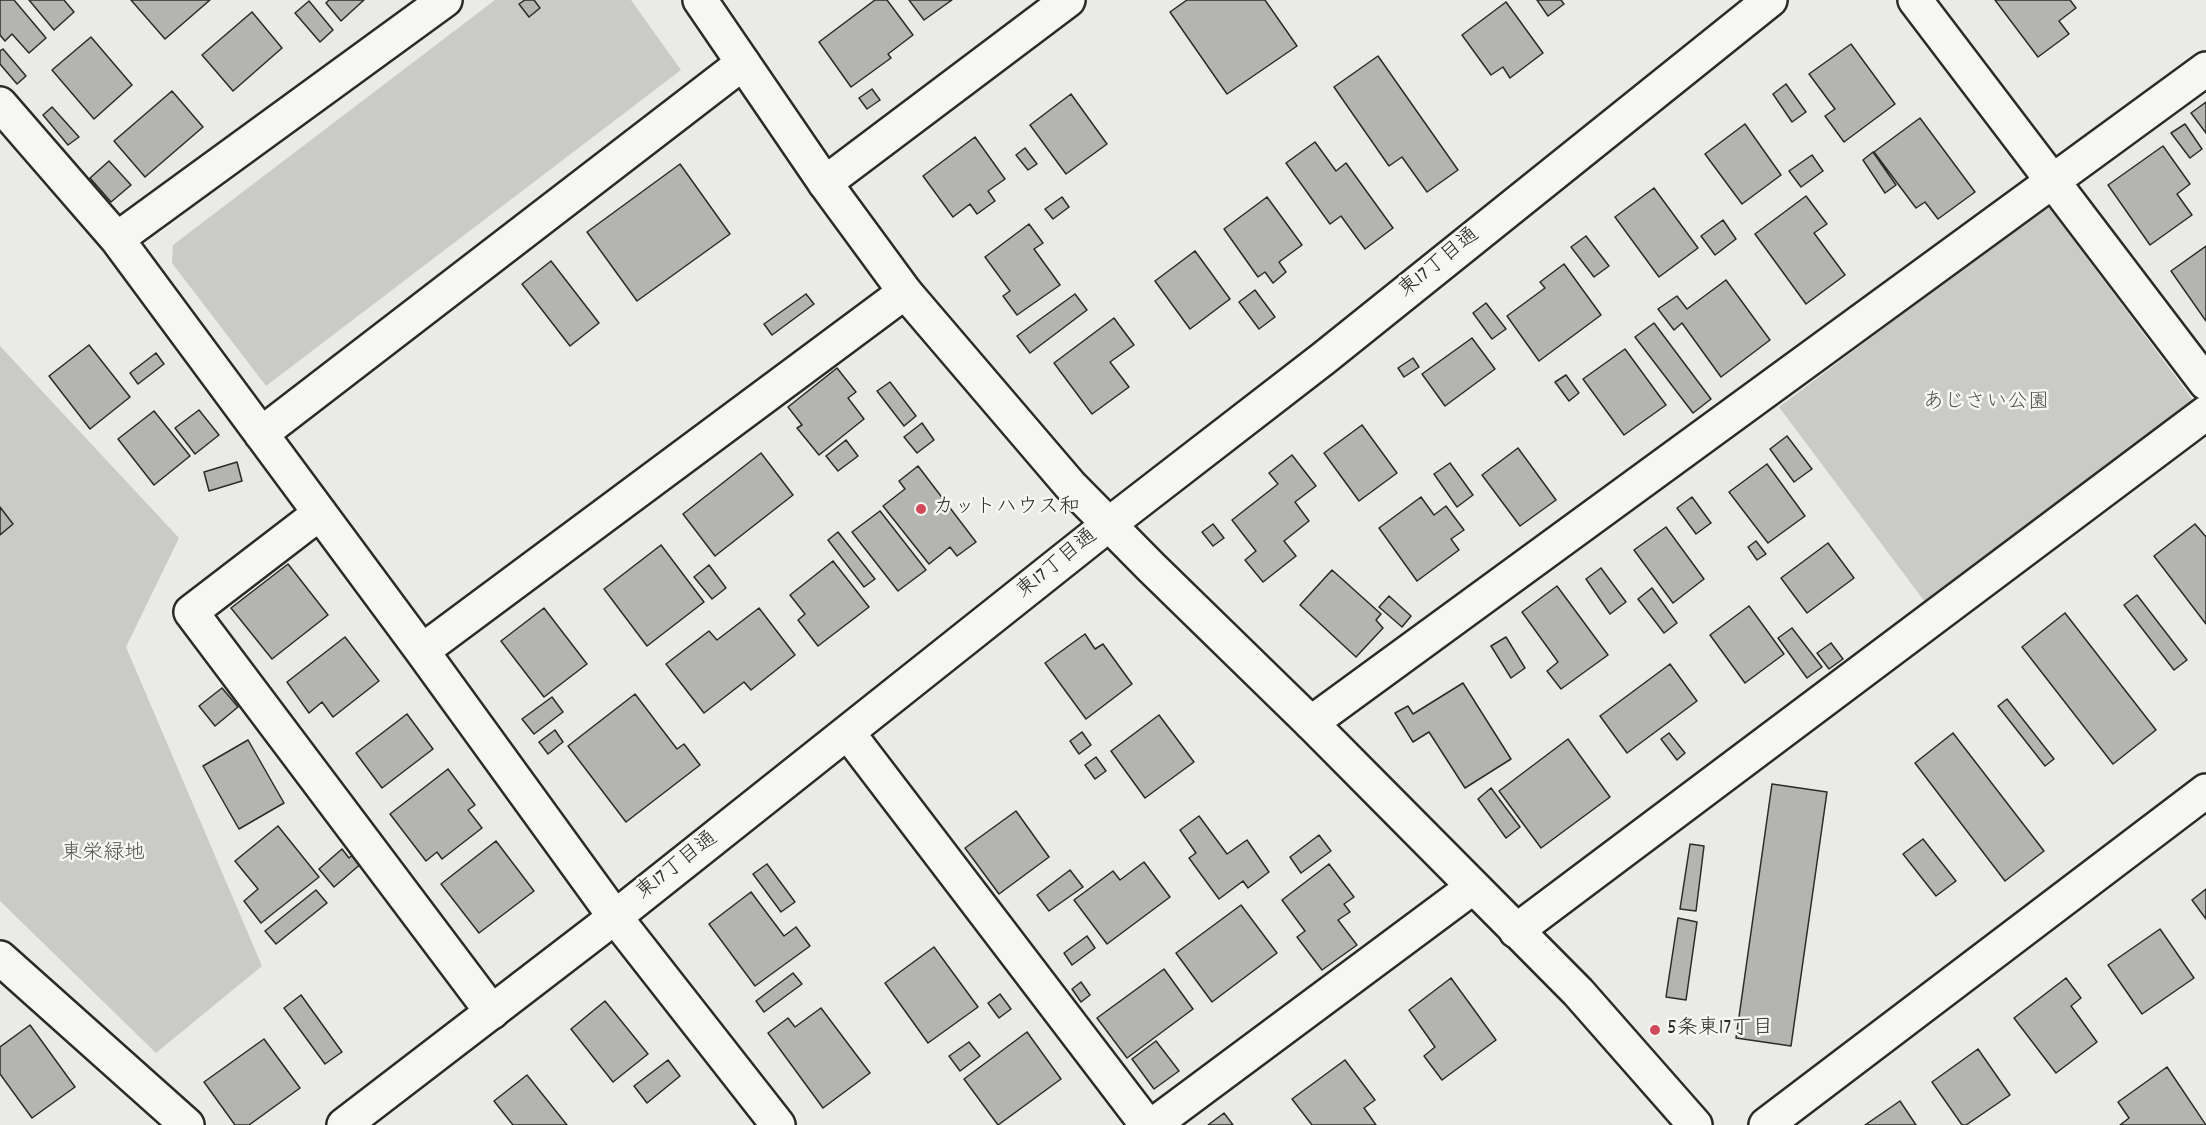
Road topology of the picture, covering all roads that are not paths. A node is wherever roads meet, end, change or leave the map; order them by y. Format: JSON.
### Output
{"nodes":[{"id":1,"x":445,"y":0,"type":"edge"},
{"id":2,"x":700,"y":0,"type":"edge"},
{"id":3,"x":1068,"y":0,"type":"edge"},
{"id":4,"x":1770,"y":0,"type":"edge"},
{"id":5,"x":1915,"y":0,"type":"edge"},
{"id":6,"x":743,"y":63,"type":"junction"},
{"id":7,"x":2206,"y":69,"type":"edge"},
{"id":8,"x":0,"y":104,"type":"edge"},
{"id":9,"x":2053,"y":181,"type":"junction"},
{"id":10,"x":825,"y":183,"type":"junction"},
{"id":11,"x":117,"y":239,"type":"junction"},
{"id":12,"x":905,"y":292,"type":"junction"},
{"id":13,"x":2206,"y":383,"type":"edge"},
{"id":14,"x":2206,"y":413,"type":"edge"},
{"id":15,"x":261,"y":434,"type":"junction"},
{"id":16,"x":320,"y":513,"type":"junction"},
{"id":17,"x":1108,"y":525,"type":"junction"},
{"id":18,"x":422,"y":651,"type":"junction"},
{"id":19,"x":1311,"y":723,"type":"junction"},
{"id":20,"x":848,"y":733,"type":"junction"},
{"id":21,"x":2206,"y":791,"type":"edge"},
{"id":22,"x":1473,"y":887,"type":"junction"},
{"id":23,"x":615,"y":917,"type":"junction"},
{"id":24,"x":1516,"y":931,"type":"junction"},
{"id":25,"x":0,"y":959,"type":"edge"},
{"id":26,"x":492,"y":1012,"type":"junction"},
{"id":27,"x":187,"y":1125,"type":"edge"},
{"id":28,"x":344,"y":1125,"type":"edge"},
{"id":29,"x":778,"y":1125,"type":"edge"},
{"id":30,"x":1147,"y":1125,"type":"edge"},
{"id":31,"x":1153,"y":1125,"type":"edge"},
{"id":32,"x":1695,"y":1125,"type":"edge"},
{"id":33,"x":1766,"y":1125,"type":"edge"}],
"edges":[{"from":1,"to":11,"type":"street"},
{"from":2,"to":6,"type":"street"},
{"from":3,"to":10,"type":"street"},
{"from":4,"to":17,"type":"street","name":"東17丁目通"},
{"from":5,"to":9,"type":"street"},
{"from":6,"to":10,"type":"street"},
{"from":6,"to":15,"type":"street"},
{"from":7,"to":9,"type":"street"},
{"from":8,"to":11,"type":"street"},
{"from":9,"to":13,"type":"street"},
{"from":9,"to":19,"type":"street"},
{"from":10,"to":12,"type":"street"},
{"from":11,"to":15,"type":"street"},
{"from":12,"to":17,"type":"street"},
{"from":12,"to":18,"type":"street"},
{"from":14,"to":24,"type":"street"},
{"from":15,"to":16,"type":"street"},
{"from":16,"to":18,"type":"street"},
{"from":16,"to":26,"type":"street"},
{"from":17,"to":19,"type":"street"},
{"from":17,"to":20,"type":"street","name":"東17丁目通"},
{"from":18,"to":23,"type":"street"},
{"from":19,"to":22,"type":"street"},
{"from":20,"to":23,"type":"street","name":"東17丁目通"},
{"from":20,"to":30,"type":"street"},
{"from":21,"to":33,"type":"street"},
{"from":22,"to":24,"type":"street"},
{"from":22,"to":31,"type":"street"},
{"from":23,"to":26,"type":"street","name":"東17丁目通"},
{"from":23,"to":29,"type":"street"},
{"from":24,"to":32,"type":"street"},
{"from":25,"to":27,"type":"street"},
{"from":26,"to":28,"type":"street","name":"東17丁目通"}]}
